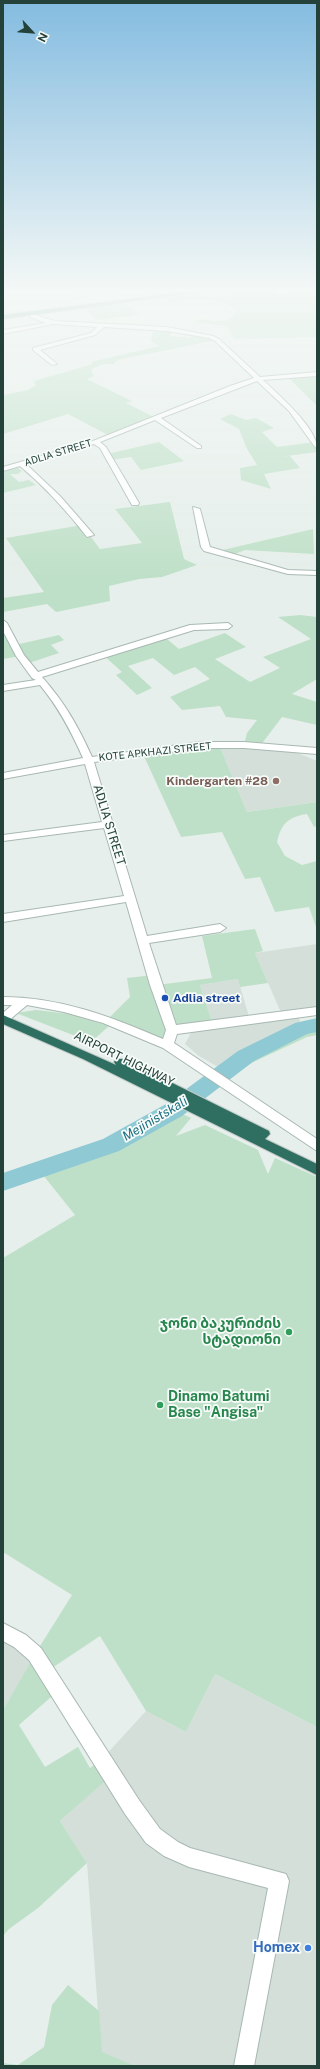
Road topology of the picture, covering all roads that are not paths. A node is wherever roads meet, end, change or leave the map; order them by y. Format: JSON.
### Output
{"nodes":[{"id":1,"x":235,"y":387,"type":"edge"},
{"id":2,"x":265,"y":387,"type":"edge"},
{"id":3,"x":156,"y":418,"type":"junction"},
{"id":4,"x":95,"y":442,"type":"junction"},
{"id":5,"x":317,"y":446,"type":"edge"},
{"id":6,"x":199,"y":447,"type":"dead end"},
{"id":7,"x":21,"y":464,"type":"junction"},
{"id":8,"x":3,"y":469,"type":"edge"},
{"id":9,"x":135,"y":503,"type":"dead end"},
{"id":10,"x":196,"y":509,"type":"dead end"},
{"id":11,"x":90,"y":535,"type":"dead end"},
{"id":12,"x":317,"y":573,"type":"edge"},
{"id":13,"x":3,"y":623,"type":"edge"},
{"id":14,"x":228,"y":626,"type":"dead end"},
{"id":15,"x":38,"y":679,"type":"junction"},
{"id":16,"x":3,"y":688,"type":"edge"},
{"id":17,"x":317,"y":751,"type":"edge"},
{"id":18,"x":89,"y":760,"type":"junction"},
{"id":19,"x":3,"y":776,"type":"edge"},
{"id":20,"x":108,"y":824,"type":"junction"},
{"id":21,"x":3,"y":838,"type":"edge"},
{"id":22,"x":131,"y":898,"type":"junction"},
{"id":23,"x":3,"y":918,"type":"edge"},
{"id":24,"x":220,"y":928,"type":"dead end"},
{"id":25,"x":143,"y":940,"type":"junction"},
{"id":26,"x":3,"y":1001,"type":"edge"},
{"id":27,"x":25,"y":1001,"type":"junction"},
{"id":28,"x":317,"y":1011,"type":"edge"},
{"id":29,"x":5,"y":1016,"type":"edge"},
{"id":30,"x":172,"y":1030,"type":"junction"},
{"id":31,"x":167,"y":1046,"type":"junction"},
{"id":32,"x":205,"y":1110,"type":"junction"},
{"id":33,"x":317,"y":1146,"type":"edge"},
{"id":34,"x":317,"y":1161,"type":"edge"},
{"id":35,"x":317,"y":1170,"type":"edge"},
{"id":36,"x":3,"y":1632,"type":"edge"},
{"id":37,"x":244,"y":2066,"type":"edge"}],
"edges":[{"from":1,"to":3,"type":"street","name":"ADLIA STREET"},
{"from":2,"to":5,"type":"street"},
{"from":3,"to":4,"type":"street","name":"ADLIA STREET"},
{"from":3,"to":6,"type":"street"},
{"from":4,"to":7,"type":"street","name":"ADLIA STREET"},
{"from":4,"to":9,"type":"street"},
{"from":7,"to":8,"type":"street","name":"ADLIA STREET"},
{"from":7,"to":11,"type":"street"},
{"from":10,"to":12,"type":"street"},
{"from":13,"to":15,"type":"street","name":"ADLIA STREET"},
{"from":14,"to":15,"type":"street"},
{"from":15,"to":16,"type":"street"},
{"from":15,"to":18,"type":"street","name":"ADLIA STREET"},
{"from":17,"to":18,"type":"street","name":"KOTE APKHAZI STREET"},
{"from":18,"to":19,"type":"street","name":"KOTE APKHAZI STREET"},
{"from":18,"to":20,"type":"street","name":"ADLIA STREET"},
{"from":20,"to":21,"type":"street"},
{"from":20,"to":22,"type":"street","name":"ADLIA STREET"},
{"from":22,"to":23,"type":"street"},
{"from":22,"to":25,"type":"street","name":"ADLIA STREET"},
{"from":24,"to":25,"type":"street"},
{"from":25,"to":30,"type":"street","name":"ADLIA STREET"},
{"from":26,"to":27,"type":"street"},
{"from":27,"to":29,"type":"street"},
{"from":27,"to":31,"type":"street"},
{"from":28,"to":30,"type":"street"},
{"from":29,"to":32,"type":"highway","name":"AIRPORT HIGHWAY"},
{"from":30,"to":31,"type":"street"},
{"from":31,"to":33,"type":"street"},
{"from":32,"to":34,"type":"highway","name":"AIRPORT HIGHWAY"},
{"from":32,"to":35,"type":"highway","name":"AIRPORT HIGHWAY"},
{"from":36,"to":37,"type":"street"}]}
